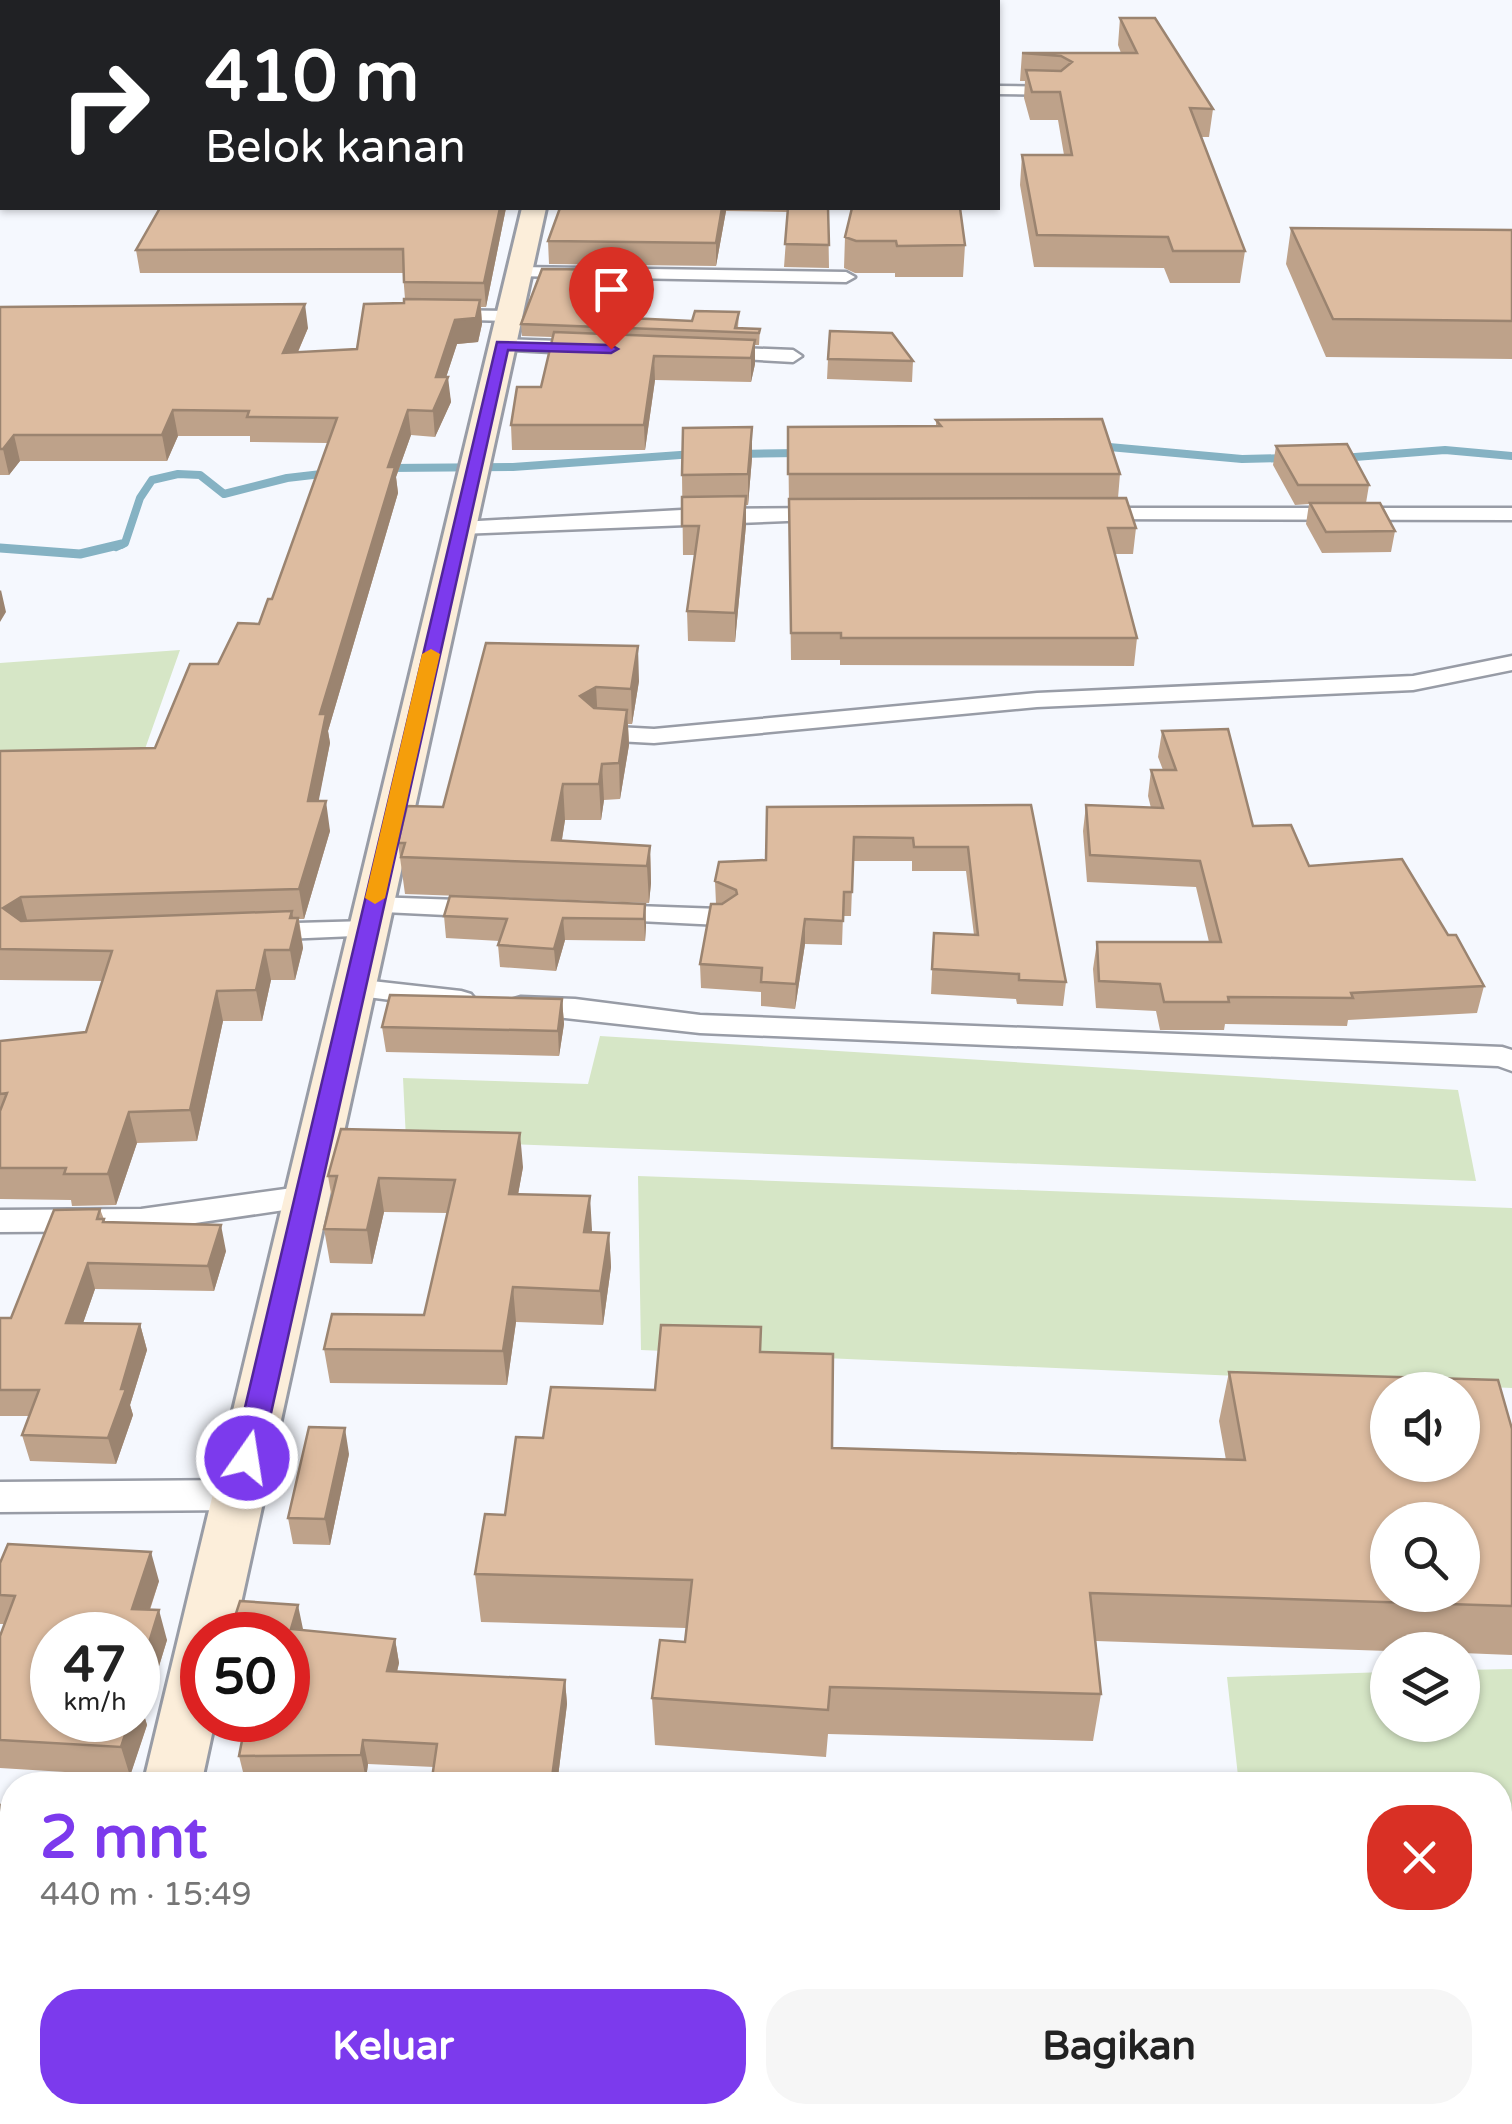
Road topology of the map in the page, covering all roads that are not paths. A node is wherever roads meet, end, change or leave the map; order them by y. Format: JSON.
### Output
{"nodes":[{"id":1,"x":1000,"y":90,"type":"edge"},
{"id":2,"x":1060,"y":91,"type":"edge"},
{"id":3,"x":534,"y":210,"type":"edge"},
{"id":4,"x":519,"y":272,"type":"junction"},
{"id":5,"x":846,"y":278,"type":"dead end"},
{"id":6,"x":414,"y":315,"type":"edge"},
{"id":7,"x":508,"y":316,"type":"junction"},
{"id":8,"x":502,"y":345,"type":"junction"},
{"id":9,"x":618,"y":350,"type":"edge"},
{"id":10,"x":696,"y":352,"type":"edge"},
{"id":11,"x":793,"y":356,"type":"dead end"},
{"id":12,"x":856,"y":514,"type":"edge"},
{"id":13,"x":1069,"y":514,"type":"edge"},
{"id":14,"x":1512,"y":514,"type":"edge"},
{"id":15,"x":460,"y":528,"type":"junction"},
{"id":16,"x":1512,"y":662,"type":"edge"},
{"id":17,"x":598,"y":732,"type":"edge"},
{"id":18,"x":508,"y":909,"type":"edge"},
{"id":19,"x":586,"y":912,"type":"edge"},
{"id":20,"x":371,"y":917,"type":"junction"},
{"id":21,"x":720,"y":917,"type":"edge"},
{"id":22,"x":228,"y":933,"type":"edge"},
{"id":23,"x":354,"y":988,"type":"junction"},
{"id":24,"x":1512,"y":1061,"type":"edge"},
{"id":25,"x":307,"y":1197,"type":"junction"},
{"id":26,"x":0,"y":1221,"type":"edge"},
{"id":27,"x":238,"y":1495,"type":"junction"},
{"id":28,"x":0,"y":1497,"type":"edge"},
{"id":29,"x":211,"y":1612,"type":"edge"},
{"id":30,"x":182,"y":1742,"type":"edge"},
{"id":31,"x":175,"y":1772,"type":"edge"}],
"edges":[{"from":1,"to":2,"type":"street"},
{"from":3,"to":4,"type":"main road"},
{"from":4,"to":5,"type":"street"},
{"from":4,"to":7,"type":"main road"},
{"from":6,"to":7,"type":"street"},
{"from":7,"to":8,"type":"main road"},
{"from":8,"to":9,"type":"street"},
{"from":8,"to":15,"type":"main road"},
{"from":10,"to":11,"type":"street"},
{"from":12,"to":15,"type":"street"},
{"from":13,"to":14,"type":"street"},
{"from":15,"to":20,"type":"main road"},
{"from":16,"to":17,"type":"street"},
{"from":18,"to":20,"type":"street"},
{"from":19,"to":21,"type":"street"},
{"from":20,"to":22,"type":"street"},
{"from":20,"to":23,"type":"main road"},
{"from":23,"to":24,"type":"street"},
{"from":23,"to":25,"type":"main road"},
{"from":25,"to":26,"type":"street"},
{"from":25,"to":27,"type":"main road"},
{"from":27,"to":28,"type":"street"},
{"from":27,"to":29,"type":"main road"},
{"from":30,"to":31,"type":"main road"}]}
